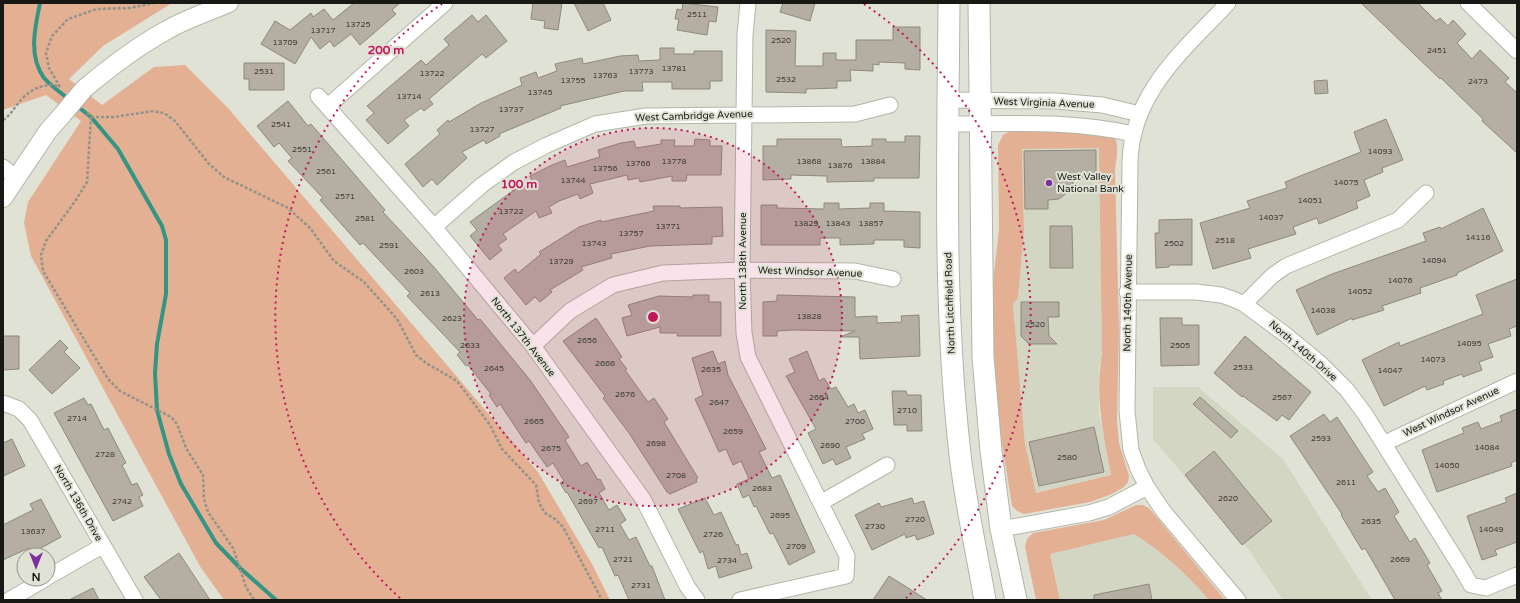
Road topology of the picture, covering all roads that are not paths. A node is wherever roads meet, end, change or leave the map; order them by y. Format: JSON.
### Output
{"nodes":[{"id":1,"x":229,"y":3,"type":"edge"},
{"id":2,"x":748,"y":3,"type":"edge"},
{"id":3,"x":949,"y":3,"type":"edge"},
{"id":4,"x":979,"y":3,"type":"edge"},
{"id":5,"x":1228,"y":3,"type":"edge"},
{"id":6,"x":1468,"y":3,"type":"edge"},
{"id":7,"x":436,"y":6,"type":"edge"},
{"id":8,"x":1517,"y":51,"type":"edge"},
{"id":9,"x":948,"y":100,"type":"junction"},
{"id":10,"x":979,"y":100,"type":"junction"},
{"id":11,"x":890,"y":105,"type":"dead end"},
{"id":12,"x":744,"y":114,"type":"junction"},
{"id":13,"x":1140,"y":114,"type":"junction"},
{"id":14,"x":948,"y":124,"type":"junction"},
{"id":15,"x":979,"y":124,"type":"junction"},
{"id":16,"x":1133,"y":134,"type":"junction"},
{"id":17,"x":9,"y":173,"type":"edge"},
{"id":18,"x":1426,"y":193,"type":"dead end"},
{"id":19,"x":3,"y":198,"type":"edge"},
{"id":20,"x":434,"y":227,"type":"junction"},
{"id":21,"x":742,"y":270,"type":"junction"},
{"id":22,"x":893,"y":279,"type":"dead end"},
{"id":23,"x":1127,"y":292,"type":"junction"},
{"id":24,"x":1244,"y":304,"type":"junction"},
{"id":25,"x":532,"y":346,"type":"junction"},
{"id":26,"x":1517,"y":381,"type":"edge"},
{"id":27,"x":3,"y":403,"type":"edge"},
{"id":28,"x":1385,"y":443,"type":"junction"},
{"id":29,"x":887,"y":466,"type":"dead end"},
{"id":30,"x":1147,"y":488,"type":"junction"},
{"id":31,"x":822,"y":502,"type":"junction"},
{"id":32,"x":1001,"y":529,"type":"junction"},
{"id":33,"x":102,"y":546,"type":"junction"},
{"id":34,"x":56,"y":572,"type":"edge"},
{"id":35,"x":1517,"y":575,"type":"edge"},
{"id":36,"x":31,"y":587,"type":"edge"},
{"id":37,"x":9,"y":600,"type":"edge"},
{"id":38,"x":135,"y":600,"type":"edge"},
{"id":39,"x":697,"y":600,"type":"edge"},
{"id":40,"x":740,"y":600,"type":"edge"},
{"id":41,"x":985,"y":600,"type":"edge"},
{"id":42,"x":1016,"y":600,"type":"edge"},
{"id":43,"x":1238,"y":600,"type":"edge"}],
"edges":[{"from":1,"to":17,"type":"street","bridge":true},
{"from":2,"to":12,"type":"street","name":"North 138th Avenue"},
{"from":3,"to":9,"type":"main road","name":"North Litchfield Road"},
{"from":4,"to":10,"type":"main road"},
{"from":5,"to":13,"type":"street","name":"North 140th Avenue"},
{"from":6,"to":8,"type":"street"},
{"from":7,"to":20,"type":"street","name":"North 137th Avenue"},
{"from":9,"to":10,"type":"street","name":"West Virginia Avenue"},
{"from":9,"to":14,"type":"main road","name":"North Litchfield Road"},
{"from":10,"to":13,"type":"street","name":"West Virginia Avenue"},
{"from":10,"to":15,"type":"main road"},
{"from":11,"to":12,"type":"street","name":"West Cambridge Avenue"},
{"from":12,"to":20,"type":"street","name":"West Cambridge Avenue"},
{"from":12,"to":21,"type":"street","name":"North 138th Avenue"},
{"from":13,"to":16,"type":"street","name":"North 140th Avenue"},
{"from":14,"to":15,"type":"street","name":"West Virginia Avenue"},
{"from":14,"to":41,"type":"main road","name":"North Litchfield Road"},
{"from":15,"to":16,"type":"street","name":"West Virginia Avenue"},
{"from":15,"to":32,"type":"main road"},
{"from":16,"to":23,"type":"street","name":"North 140th Avenue"},
{"from":17,"to":19,"type":"street"},
{"from":18,"to":24,"type":"street"},
{"from":20,"to":25,"type":"street","name":"North 137th Avenue"},
{"from":21,"to":22,"type":"street","name":"West Windsor Avenue"},
{"from":21,"to":25,"type":"street","name":"West Windsor Avenue"},
{"from":21,"to":31,"type":"street","name":"North 138th Avenue"},
{"from":23,"to":24,"type":"street","name":"North 140th Drive"},
{"from":23,"to":30,"type":"street","name":"North 140th Avenue"},
{"from":24,"to":28,"type":"street","name":"North 140th Drive"},
{"from":25,"to":39,"type":"street","name":"North 137th Avenue"},
{"from":26,"to":28,"type":"street","name":"West Windsor Avenue"},
{"from":27,"to":33,"type":"street","name":"North 136th Drive"},
{"from":28,"to":35,"type":"street","name":"North 140th Drive"},
{"from":29,"to":31,"type":"street"},
{"from":30,"to":32,"type":"street"},
{"from":30,"to":43,"type":"street","name":"North 140th Avenue"},
{"from":31,"to":40,"type":"street","name":"North 138th Avenue"},
{"from":32,"to":42,"type":"main road"},
{"from":33,"to":34,"type":"street"},
{"from":33,"to":38,"type":"street","name":"North 136th Drive"},
{"from":36,"to":37,"type":"street"}]}
